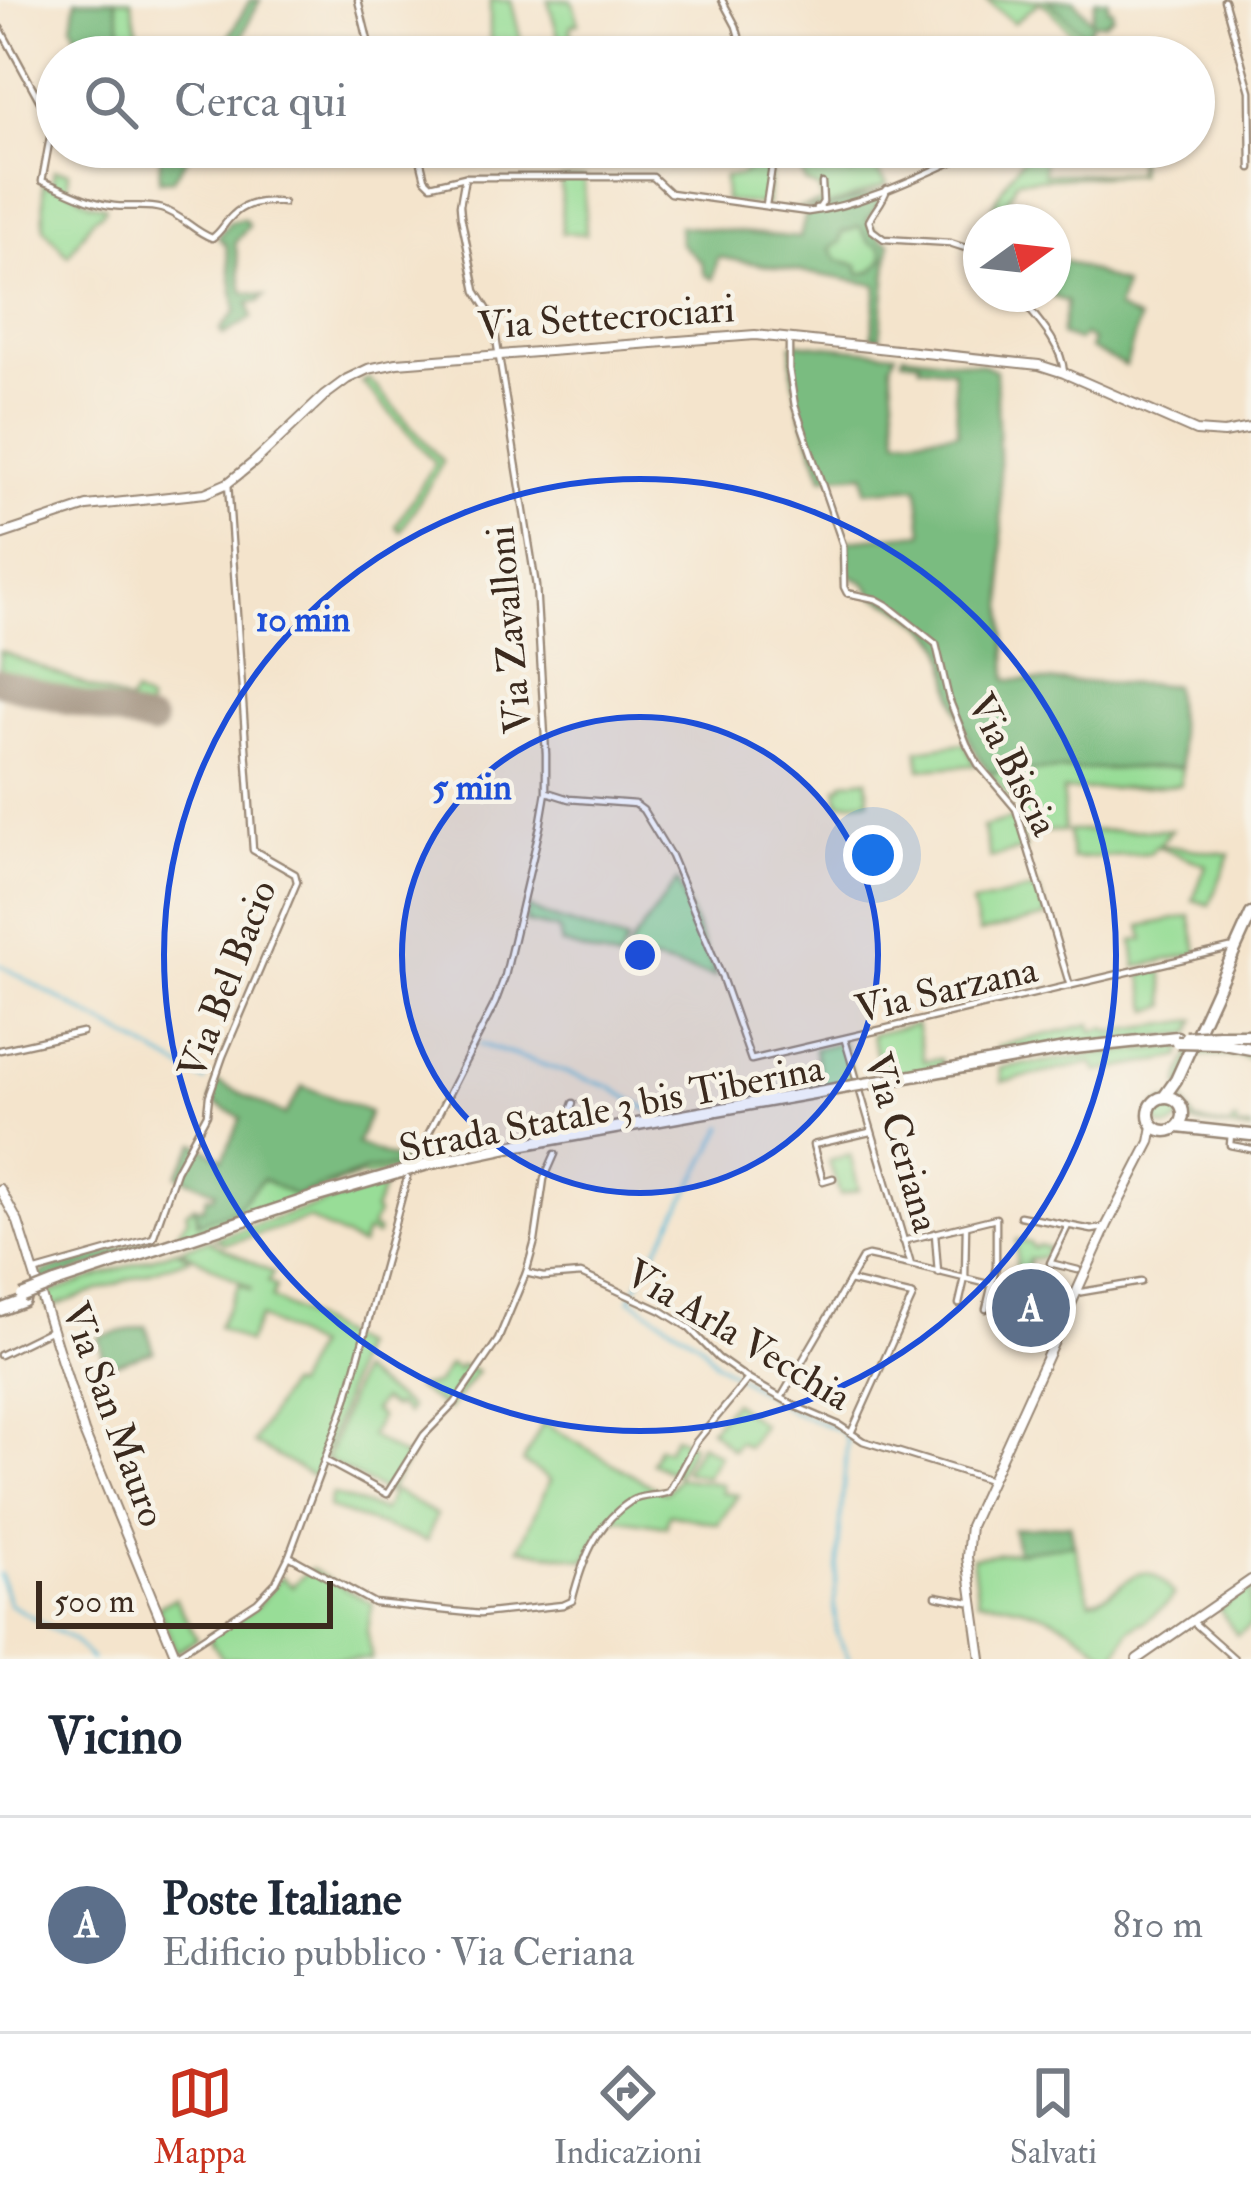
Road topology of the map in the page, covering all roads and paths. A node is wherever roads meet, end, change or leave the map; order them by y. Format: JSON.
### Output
{"nodes":[{"id":1,"x":358,"y":0,"type":"edge"},
{"id":2,"x":722,"y":0,"type":"edge"},
{"id":3,"x":1224,"y":0,"type":"edge"},
{"id":4,"x":0,"y":28,"type":"edge"},
{"id":5,"x":367,"y":36,"type":"edge"},
{"id":6,"x":739,"y":36,"type":"edge"},
{"id":7,"x":1249,"y":91,"type":"edge"},
{"id":8,"x":36,"y":93,"type":"edge"},
{"id":9,"x":44,"y":168,"type":"edge"},
{"id":10,"x":422,"y":168,"type":"edge"},
{"id":11,"x":772,"y":168,"type":"edge"},
{"id":12,"x":936,"y":168,"type":"edge"},
{"id":13,"x":1251,"y":168,"type":"edge"},
{"id":14,"x":465,"y":177,"type":"junction"},
{"id":15,"x":823,"y":183,"type":"dead end"},
{"id":16,"x":887,"y":189,"type":"junction"},
{"id":17,"x":284,"y":203,"type":"dead end"},
{"id":18,"x":766,"y":205,"type":"junction"},
{"id":19,"x":807,"y":212,"type":"junction"},
{"id":20,"x":963,"y":247,"type":"edge"},
{"id":21,"x":1030,"y":312,"type":"edge"},
{"id":22,"x":789,"y":338,"type":"junction"},
{"id":23,"x":498,"y":354,"type":"junction"},
{"id":24,"x":1064,"y":373,"type":"junction"},
{"id":25,"x":1251,"y":428,"type":"edge"},
{"id":26,"x":228,"y":483,"type":"junction"},
{"id":27,"x":0,"y":535,"type":"edge"},
{"id":28,"x":546,"y":792,"type":"junction"},
{"id":29,"x":1251,"y":914,"type":"edge"},
{"id":30,"x":1236,"y":947,"type":"junction"},
{"id":31,"x":1070,"y":986,"type":"junction"},
{"id":32,"x":82,"y":1032,"type":"dead end"},
{"id":33,"x":1251,"y":1037,"type":"edge"},
{"id":34,"x":1219,"y":1039,"type":"junction"},
{"id":35,"x":845,"y":1040,"type":"junction"},
{"id":36,"x":1251,"y":1049,"type":"edge"},
{"id":37,"x":0,"y":1050,"type":"edge"},
{"id":38,"x":1169,"y":1098,"type":"junction"},
{"id":39,"x":573,"y":1103,"type":"dead end"},
{"id":40,"x":1184,"y":1126,"type":"junction"},
{"id":41,"x":1158,"y":1129,"type":"junction"},
{"id":42,"x":563,"y":1131,"type":"dead end"},
{"id":43,"x":870,"y":1132,"type":"junction"},
{"id":44,"x":1231,"y":1134,"type":"junction"},
{"id":45,"x":1251,"y":1136,"type":"edge"},
{"id":46,"x":1251,"y":1149,"type":"edge"},
{"id":47,"x":555,"y":1154,"type":"dead end"},
{"id":48,"x":413,"y":1164,"type":"dead end"},
{"id":49,"x":407,"y":1178,"type":"dead end"},
{"id":50,"x":833,"y":1178,"type":"dead end"},
{"id":51,"x":0,"y":1189,"type":"edge"},
{"id":52,"x":1020,"y":1216,"type":"dead end"},
{"id":53,"x":966,"y":1226,"type":"junction"},
{"id":54,"x":1068,"y":1226,"type":"junction"},
{"id":55,"x":935,"y":1233,"type":"junction"},
{"id":56,"x":1095,"y":1233,"type":"junction"},
{"id":57,"x":903,"y":1241,"type":"junction"},
{"id":58,"x":910,"y":1265,"type":"junction"},
{"id":59,"x":1074,"y":1269,"type":"dead end"},
{"id":60,"x":33,"y":1272,"type":"junction"},
{"id":61,"x":938,"y":1273,"type":"junction"},
{"id":62,"x":526,"y":1274,"type":"junction"},
{"id":63,"x":965,"y":1278,"type":"junction"},
{"id":64,"x":849,"y":1281,"type":"junction"},
{"id":65,"x":1141,"y":1282,"type":"dead end"},
{"id":66,"x":992,"y":1284,"type":"junction"},
{"id":67,"x":959,"y":1304,"type":"dead end"},
{"id":68,"x":1067,"y":1304,"type":"junction"},
{"id":69,"x":0,"y":1308,"type":"edge"},
{"id":70,"x":986,"y":1309,"type":"dead end"},
{"id":71,"x":51,"y":1330,"type":"junction"},
{"id":72,"x":0,"y":1354,"type":"edge"},
{"id":73,"x":747,"y":1381,"type":"junction"},
{"id":74,"x":781,"y":1398,"type":"junction"},
{"id":75,"x":851,"y":1433,"type":"junction"},
{"id":76,"x":326,"y":1461,"type":"junction"},
{"id":77,"x":990,"y":1480,"type":"junction"},
{"id":78,"x":289,"y":1556,"type":"junction"},
{"id":79,"x":1251,"y":1580,"type":"edge"},
{"id":80,"x":936,"y":1596,"type":"dead end"},
{"id":81,"x":974,"y":1603,"type":"junction"},
{"id":82,"x":1192,"y":1621,"type":"junction"},
{"id":83,"x":176,"y":1657,"type":"edge"},
{"id":84,"x":981,"y":1659,"type":"edge"},
{"id":85,"x":1137,"y":1659,"type":"edge"},
{"id":86,"x":1235,"y":1659,"type":"edge"}],
"edges":[{"from":1,"to":5,"type":"street"},
{"from":2,"to":6,"type":"street"},
{"from":3,"to":7,"type":"street"},
{"from":4,"to":8,"type":"street"},
{"from":7,"to":13,"type":"street"},
{"from":9,"to":17,"type":"street"},
{"from":10,"to":14,"type":"street"},
{"from":11,"to":18,"type":"street"},
{"from":12,"to":16,"type":"street"},
{"from":14,"to":18,"type":"street"},
{"from":14,"to":23,"type":"street","name":"Via Zavalloni"},
{"from":15,"to":19,"type":"street"},
{"from":16,"to":19,"type":"street"},
{"from":16,"to":20,"type":"street"},
{"from":18,"to":19,"type":"street"},
{"from":21,"to":24,"type":"street"},
{"from":22,"to":23,"type":"main road","name":"Via Settecrociari"},
{"from":22,"to":24,"type":"main road","name":"Via Settecrociari"},
{"from":22,"to":31,"type":"street","name":"Via Biscia"},
{"from":23,"to":26,"type":"main road","name":"Via Settecrociari"},
{"from":23,"to":28,"type":"street","name":"Via Zavalloni"},
{"from":24,"to":25,"type":"main road","name":"Via Settecrociari"},
{"from":26,"to":27,"type":"main road","name":"Via Settecrociari"},
{"from":26,"to":60,"type":"street","name":"Via Bel Bacio"},
{"from":28,"to":35,"type":"street","name":"Via Sarzana"},
{"from":28,"to":48,"type":"street","name":"Via Zavalloni"},
{"from":29,"to":30,"type":"main road"},
{"from":30,"to":31,"type":"street","name":"Via Sarzana"},
{"from":30,"to":38,"type":"main road"},
{"from":31,"to":35,"type":"street","name":"Via Sarzana"},
{"from":32,"to":37,"type":"street"},
{"from":33,"to":34,"type":"main road"},
{"from":34,"to":36,"type":"main road"},
{"from":34,"to":69,"type":"main road","name":"Strada Statale 3 bis Tiberina","bridge":true},
{"from":35,"to":43,"type":"street","name":"Via Ceriana"},
{"from":38,"to":40,"type":"main road"},
{"from":38,"to":41,"type":"main road"},
{"from":39,"to":42,"type":"street"},
{"from":40,"to":41,"type":"main road"},
{"from":40,"to":44,"type":"main road"},
{"from":41,"to":56,"type":"main road"},
{"from":43,"to":50,"type":"street"},
{"from":43,"to":57,"type":"street","name":"Via Ceriana"},
{"from":44,"to":45,"type":"main road"},
{"from":44,"to":46,"type":"street"},
{"from":47,"to":62,"type":"street"},
{"from":49,"to":76,"type":"street"},
{"from":51,"to":60,"type":"main road","name":"Via San Mauro"},
{"from":52,"to":54,"type":"street"},
{"from":53,"to":55,"type":"street"},
{"from":53,"to":63,"type":"street"},
{"from":53,"to":66,"type":"street"},
{"from":54,"to":56,"type":"street"},
{"from":54,"to":59,"type":"street"},
{"from":55,"to":57,"type":"street"},
{"from":55,"to":61,"type":"street"},
{"from":56,"to":68,"type":"main road"},
{"from":57,"to":58,"type":"street","name":"Via Ceriana"},
{"from":58,"to":61,"type":"street","name":"Via Ceriana"},
{"from":58,"to":64,"type":"street"},
{"from":60,"to":71,"type":"main road","name":"Via San Mauro"},
{"from":61,"to":63,"type":"street","name":"Via Ceriana"},
{"from":62,"to":73,"type":"street","name":"Via Arla Vecchia"},
{"from":62,"to":76,"type":"street"},
{"from":63,"to":66,"type":"street","name":"Via Ceriana"},
{"from":63,"to":67,"type":"street"},
{"from":64,"to":74,"type":"street"},
{"from":64,"to":75,"type":"street"},
{"from":65,"to":68,"type":"street"},
{"from":66,"to":68,"type":"street","name":"Via Ceriana"},
{"from":66,"to":70,"type":"street"},
{"from":68,"to":77,"type":"main road"},
{"from":71,"to":72,"type":"street"},
{"from":71,"to":83,"type":"main road","name":"Via San Mauro"},
{"from":73,"to":74,"type":"street","name":"Via Arla Vecchia"},
{"from":73,"to":78,"type":"street"},
{"from":74,"to":75,"type":"street","name":"Via Arla Vecchia"},
{"from":75,"to":77,"type":"street","name":"Via Arla Vecchia"},
{"from":76,"to":78,"type":"street"},
{"from":77,"to":81,"type":"main road"},
{"from":78,"to":83,"type":"street"},
{"from":79,"to":82,"type":"main road"},
{"from":80,"to":81,"type":"street"},
{"from":81,"to":84,"type":"main road"},
{"from":82,"to":85,"type":"main road"},
{"from":82,"to":86,"type":"street"}]}
